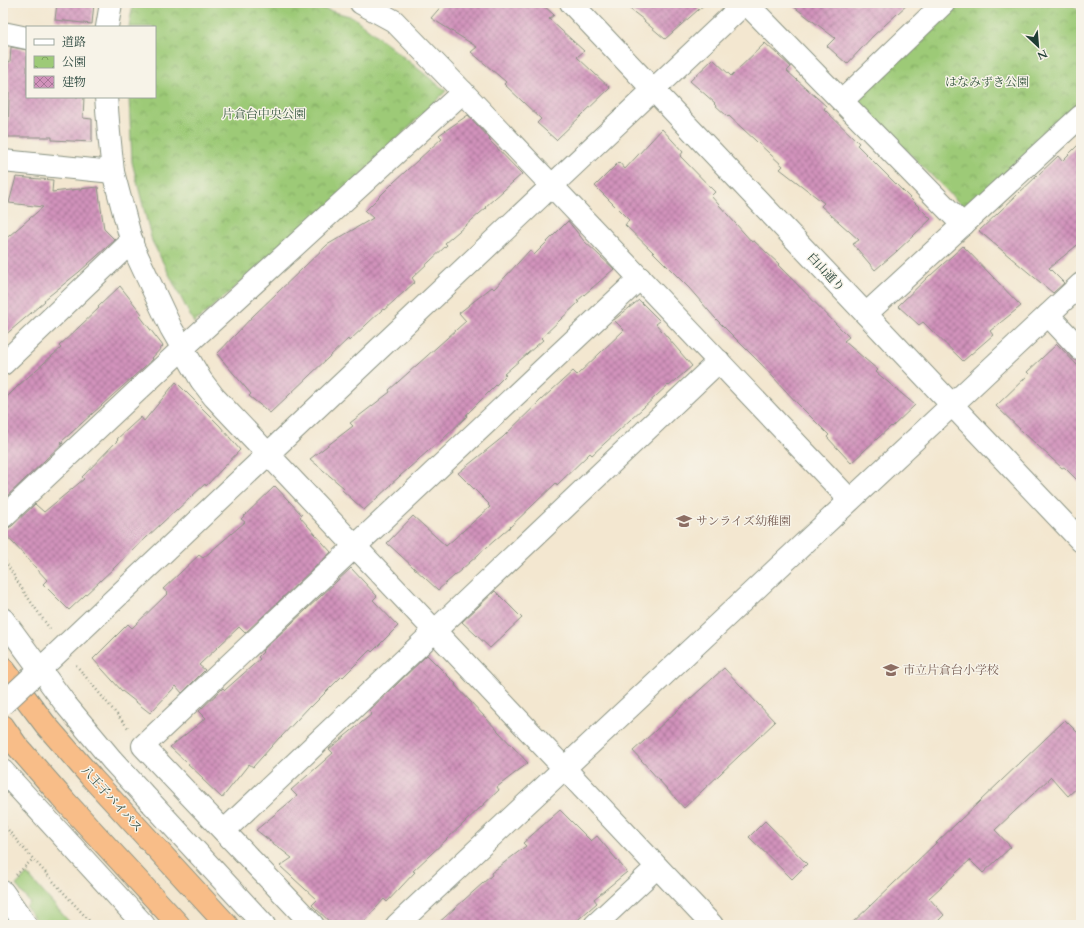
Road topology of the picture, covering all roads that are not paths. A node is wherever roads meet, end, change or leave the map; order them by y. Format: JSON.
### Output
{"nodes":[{"id":1,"x":111,"y":3,"type":"edge"},
{"id":2,"x":362,"y":3,"type":"edge"},
{"id":3,"x":571,"y":3,"type":"edge"},
{"id":4,"x":745,"y":3,"type":"edge"},
{"id":5,"x":944,"y":3,"type":"edge"},
{"id":6,"x":107,"y":26,"type":"edge"},
{"id":7,"x":3,"y":33,"type":"edge"},
{"id":8,"x":26,"y":38,"type":"edge"},
{"id":9,"x":653,"y":90,"type":"junction"},
{"id":10,"x":463,"y":92,"type":"junction"},
{"id":11,"x":106,"y":98,"type":"edge"},
{"id":12,"x":842,"y":101,"type":"junction"},
{"id":13,"x":1081,"y":116,"type":"edge"},
{"id":14,"x":3,"y":161,"type":"edge"},
{"id":15,"x":113,"y":172,"type":"junction"},
{"id":16,"x":552,"y":186,"type":"junction"},
{"id":17,"x":963,"y":225,"type":"junction"},
{"id":18,"x":132,"y":241,"type":"junction"},
{"id":19,"x":640,"y":278,"type":"junction"},
{"id":20,"x":1081,"y":284,"type":"edge"},
{"id":21,"x":866,"y":314,"type":"junction"},
{"id":22,"x":1048,"y":315,"type":"junction"},
{"id":23,"x":183,"y":348,"type":"junction"},
{"id":24,"x":1081,"y":350,"type":"edge"},
{"id":25,"x":719,"y":362,"type":"junction"},
{"id":26,"x":3,"y":364,"type":"edge"},
{"id":27,"x":952,"y":405,"type":"junction"},
{"id":28,"x":268,"y":454,"type":"junction"},
{"id":29,"x":850,"y":500,"type":"junction"},
{"id":30,"x":3,"y":517,"type":"edge"},
{"id":31,"x":1081,"y":541,"type":"edge"},
{"id":32,"x":355,"y":546,"type":"junction"},
{"id":33,"x":3,"y":619,"type":"edge"},
{"id":34,"x":435,"y":631,"type":"junction"},
{"id":35,"x":3,"y":668,"type":"edge"},
{"id":36,"x":36,"y":673,"type":"junction"},
{"id":37,"x":3,"y":704,"type":"edge"},
{"id":38,"x":3,"y":726,"type":"edge"},
{"id":39,"x":564,"y":768,"type":"junction"},
{"id":40,"x":3,"y":771,"type":"edge"},
{"id":41,"x":224,"y":831,"type":"junction"},
{"id":42,"x":657,"y":867,"type":"junction"},
{"id":43,"x":3,"y":892,"type":"edge"},
{"id":44,"x":26,"y":925,"type":"edge"},
{"id":45,"x":144,"y":925,"type":"edge"},
{"id":46,"x":179,"y":925,"type":"edge"},
{"id":47,"x":227,"y":925,"type":"edge"},
{"id":48,"x":264,"y":925,"type":"edge"},
{"id":49,"x":313,"y":925,"type":"edge"},
{"id":50,"x":397,"y":925,"type":"edge"},
{"id":51,"x":595,"y":925,"type":"edge"},
{"id":52,"x":712,"y":925,"type":"edge"}],
"edges":[{"from":1,"to":6,"type":"street"},
{"from":2,"to":10,"type":"street"},
{"from":3,"to":9,"type":"street","name":"白山通り"},
{"from":4,"to":9,"type":"street"},
{"from":4,"to":12,"type":"street"},
{"from":5,"to":12,"type":"street"},
{"from":7,"to":8,"type":"street"},
{"from":9,"to":16,"type":"street"},
{"from":9,"to":21,"type":"street","name":"白山通り"},
{"from":10,"to":16,"type":"street"},
{"from":10,"to":23,"type":"street"},
{"from":11,"to":15,"type":"street"},
{"from":12,"to":17,"type":"street"},
{"from":13,"to":17,"type":"street"},
{"from":14,"to":15,"type":"street"},
{"from":15,"to":18,"type":"street"},
{"from":16,"to":19,"type":"street"},
{"from":16,"to":28,"type":"street"},
{"from":17,"to":21,"type":"street"},
{"from":18,"to":23,"type":"street"},
{"from":18,"to":26,"type":"street"},
{"from":19,"to":25,"type":"street"},
{"from":19,"to":32,"type":"street"},
{"from":20,"to":22,"type":"street"},
{"from":21,"to":27,"type":"street","name":"白山通り"},
{"from":22,"to":24,"type":"street"},
{"from":22,"to":27,"type":"street"},
{"from":23,"to":28,"type":"street"},
{"from":23,"to":30,"type":"street"},
{"from":25,"to":29,"type":"street"},
{"from":25,"to":34,"type":"street"},
{"from":27,"to":29,"type":"street"},
{"from":27,"to":31,"type":"street","name":"白山通り"},
{"from":28,"to":32,"type":"street"},
{"from":28,"to":36,"type":"street"},
{"from":29,"to":39,"type":"street"},
{"from":32,"to":34,"type":"street"},
{"from":32,"to":41,"type":"street"},
{"from":33,"to":36,"type":"street"},
{"from":34,"to":39,"type":"street"},
{"from":34,"to":41,"type":"street"},
{"from":35,"to":47,"type":"highway","name":"八王子バイパス"},
{"from":36,"to":37,"type":"street","bridge":true},
{"from":36,"to":48,"type":"street"},
{"from":38,"to":46,"type":"highway"},
{"from":39,"to":42,"type":"street"},
{"from":39,"to":50,"type":"street"},
{"from":40,"to":45,"type":"street"},
{"from":41,"to":49,"type":"street"},
{"from":42,"to":51,"type":"street"},
{"from":42,"to":52,"type":"street"},
{"from":43,"to":44,"type":"street"}]}
